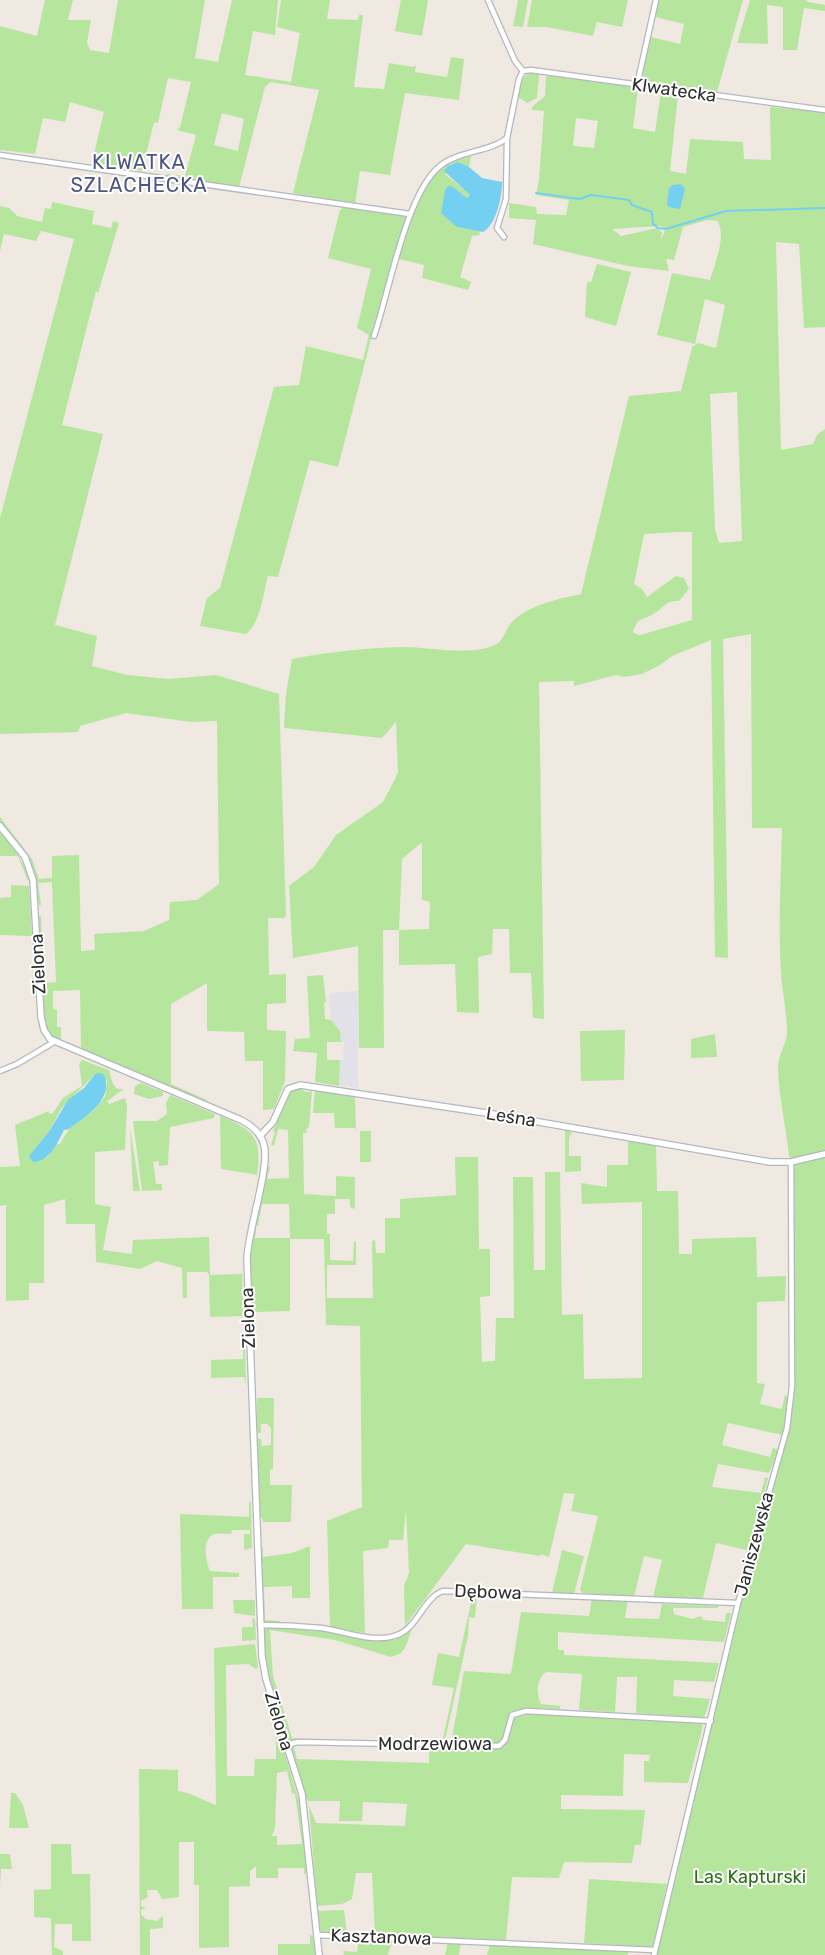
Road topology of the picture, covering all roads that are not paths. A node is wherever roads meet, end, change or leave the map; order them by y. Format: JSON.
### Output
{"nodes":[{"id":1,"x":488,"y":0,"type":"edge"},
{"id":2,"x":656,"y":0,"type":"edge"},
{"id":3,"x":523,"y":72,"type":"junction"},
{"id":4,"x":637,"y":85,"type":"junction"},
{"id":5,"x":825,"y":110,"type":"edge"},
{"id":6,"x":507,"y":138,"type":"junction"},
{"id":7,"x":0,"y":155,"type":"edge"},
{"id":8,"x":410,"y":214,"type":"junction"},
{"id":9,"x":504,"y":237,"type":"dead end"},
{"id":10,"x":374,"y":336,"type":"dead end"},
{"id":11,"x":0,"y":826,"type":"edge"},
{"id":12,"x":54,"y":1042,"type":"junction"},
{"id":13,"x":0,"y":1071,"type":"edge"},
{"id":14,"x":260,"y":1136,"type":"junction"},
{"id":15,"x":825,"y":1154,"type":"edge"},
{"id":16,"x":790,"y":1162,"type":"junction"},
{"id":17,"x":738,"y":1603,"type":"junction"},
{"id":18,"x":260,"y":1625,"type":"junction"},
{"id":19,"x":711,"y":1721,"type":"junction"},
{"id":20,"x":286,"y":1745,"type":"junction"},
{"id":21,"x":317,"y":1935,"type":"junction"},
{"id":22,"x":654,"y":1953,"type":"edge"},
{"id":23,"x":319,"y":1955,"type":"edge"}],
"edges":[{"from":1,"to":3,"type":"street"},
{"from":2,"to":4,"type":"street"},
{"from":3,"to":4,"type":"street","name":"Klwatecka"},
{"from":3,"to":6,"type":"street"},
{"from":4,"to":5,"type":"street","name":"Klwatecka"},
{"from":6,"to":8,"type":"street"},
{"from":6,"to":9,"type":"street"},
{"from":7,"to":8,"type":"street"},
{"from":8,"to":10,"type":"street"},
{"from":11,"to":12,"type":"street","name":"Zielona"},
{"from":12,"to":13,"type":"street"},
{"from":12,"to":14,"type":"street"},
{"from":14,"to":16,"type":"street","name":"Leśna"},
{"from":14,"to":18,"type":"street","name":"Zielona"},
{"from":15,"to":16,"type":"street"},
{"from":16,"to":17,"type":"street","name":"Janiszewska"},
{"from":17,"to":18,"type":"street","name":"Dębowa"},
{"from":17,"to":19,"type":"street","name":"Janiszewska"},
{"from":18,"to":20,"type":"street","name":"Zielona"},
{"from":19,"to":20,"type":"street","name":"Modrzewiowa"},
{"from":19,"to":22,"type":"street","name":"Janiszewska"},
{"from":20,"to":21,"type":"street","name":"Zielona"},
{"from":21,"to":22,"type":"street","name":"Kasztanowa"},
{"from":21,"to":23,"type":"street","name":"Zielona"}]}
